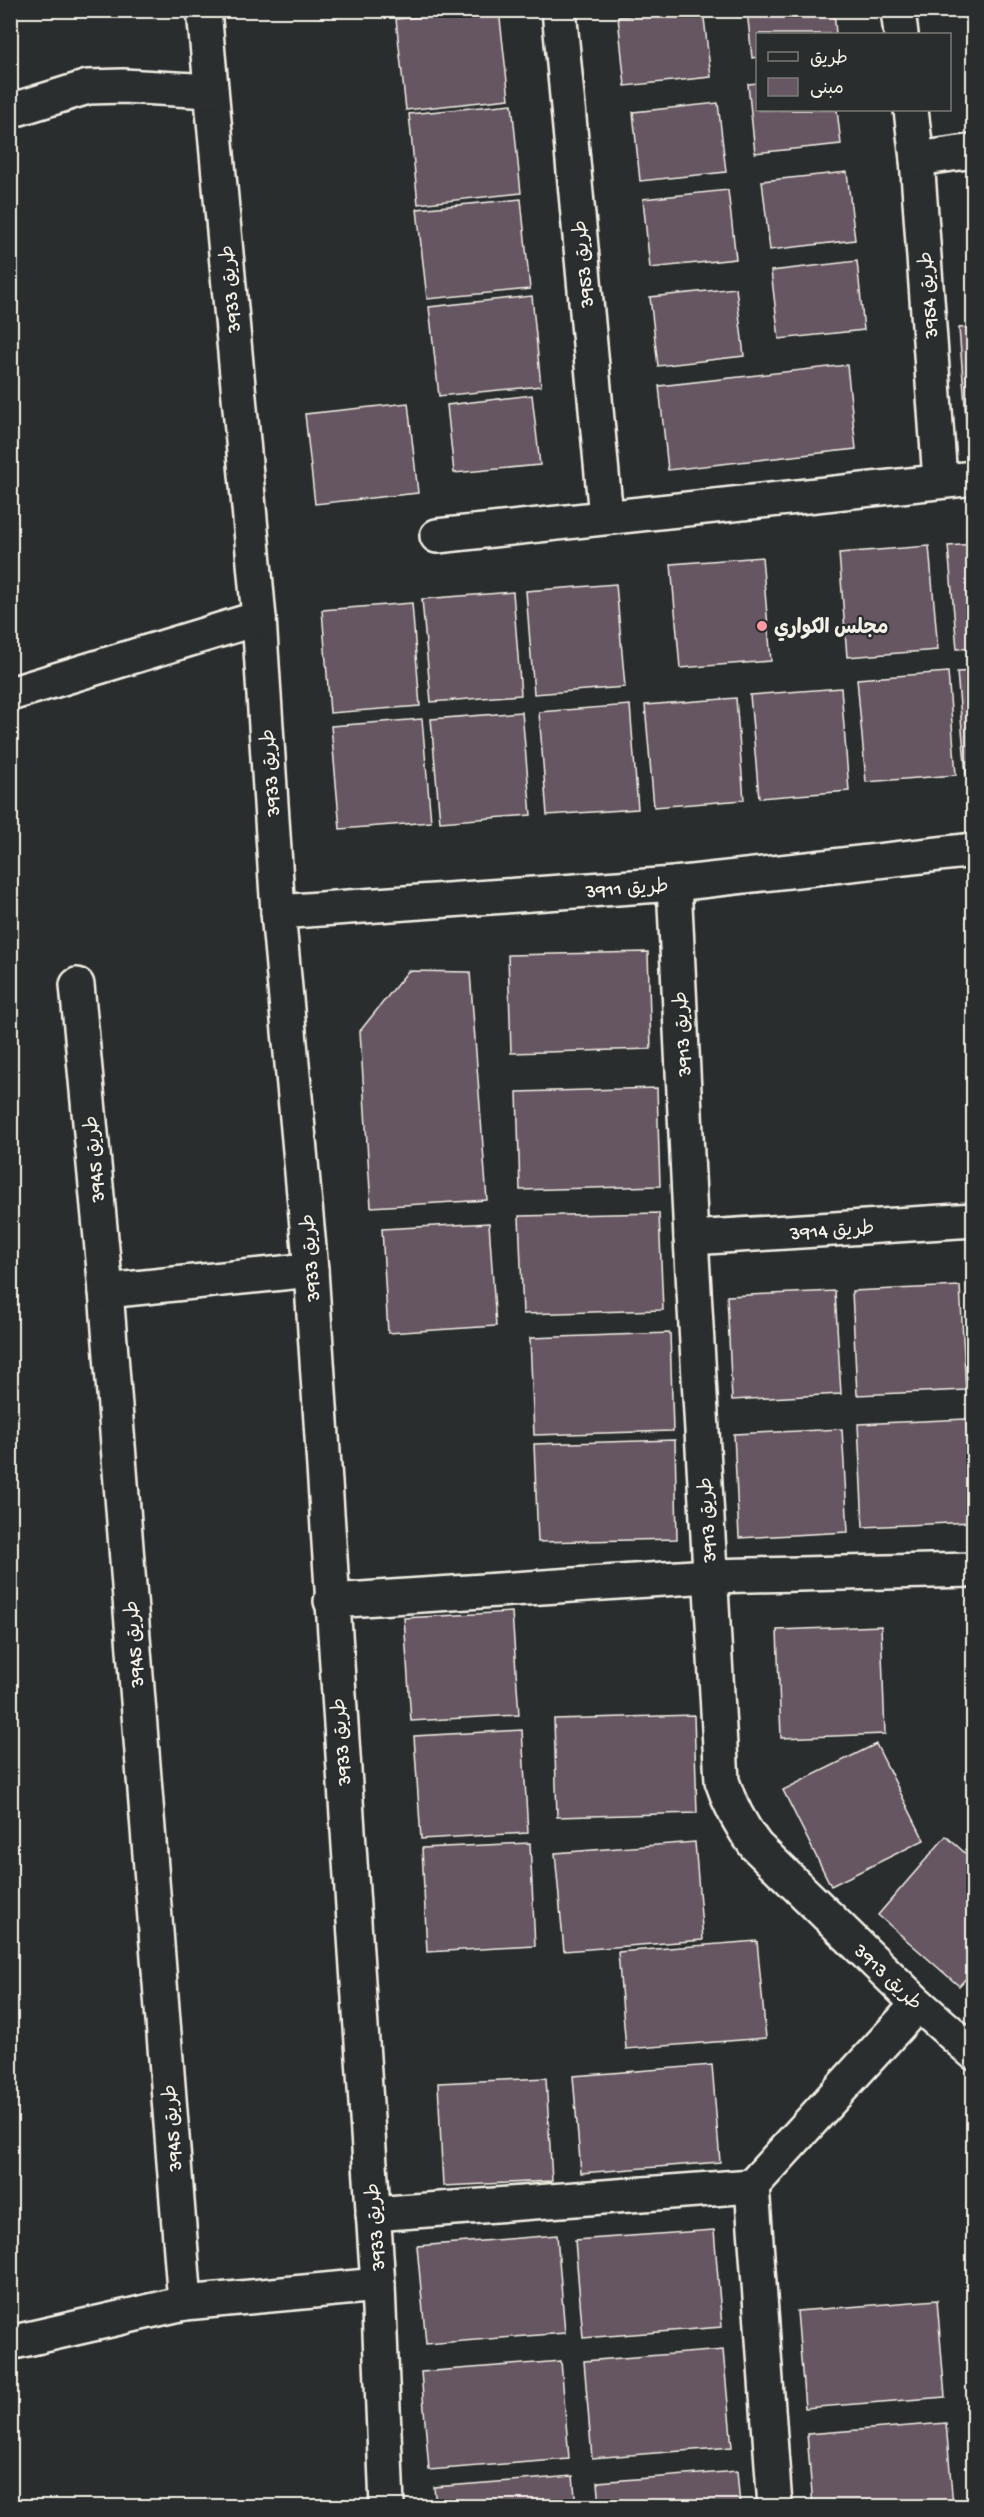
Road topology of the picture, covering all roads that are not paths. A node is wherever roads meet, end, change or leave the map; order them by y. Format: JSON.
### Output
{"nodes":[{"id":1,"x":204,"y":10,"type":"edge"},
{"id":2,"x":559,"y":10,"type":"edge"},
{"id":3,"x":898,"y":10,"type":"edge"},
{"id":4,"x":901,"y":33,"type":"edge"},
{"id":5,"x":211,"y":91,"type":"junction"},
{"id":6,"x":10,"y":111,"type":"edge"},
{"id":7,"x":911,"y":111,"type":"edge"},
{"id":8,"x":974,"y":151,"type":"edge"},
{"id":9,"x":917,"y":159,"type":"junction"},
{"id":10,"x":974,"y":478,"type":"edge"},
{"id":11,"x":940,"y":480,"type":"junction"},
{"id":12,"x":606,"y":516,"type":"junction"},
{"id":13,"x":437,"y":536,"type":"dead end"},
{"id":14,"x":259,"y":618,"type":"junction"},
{"id":15,"x":10,"y":694,"type":"edge"},
{"id":16,"x":974,"y":850,"type":"edge"},
{"id":17,"x":674,"y":884,"type":"junction"},
{"id":18,"x":279,"y":912,"type":"junction"},
{"id":19,"x":77,"y":985,"type":"dead end"},
{"id":20,"x":974,"y":1220,"type":"edge"},
{"id":21,"x":691,"y":1238,"type":"junction"},
{"id":22,"x":310,"y":1270,"type":"junction"},
{"id":23,"x":106,"y":1292,"type":"junction"},
{"id":24,"x":974,"y":1570,"type":"edge"},
{"id":25,"x":709,"y":1576,"type":"junction"},
{"id":26,"x":331,"y":1601,"type":"junction"},
{"id":27,"x":918,"y":2004,"type":"junction"},
{"id":28,"x":974,"y":2053,"type":"edge"},
{"id":29,"x":752,"y":2186,"type":"junction"},
{"id":30,"x":373,"y":2214,"type":"junction"},
{"id":31,"x":378,"y":2285,"type":"junction"},
{"id":32,"x":185,"y":2303,"type":"junction"},
{"id":33,"x":10,"y":2343,"type":"edge"},
{"id":34,"x":387,"y":2506,"type":"edge"},
{"id":35,"x":776,"y":2506,"type":"edge"}],
"edges":[{"from":1,"to":5,"type":"street","name":"طريق 3933"},
{"from":2,"to":12,"type":"street","name":"طريق 3953"},
{"from":3,"to":4,"type":"street"},
{"from":5,"to":6,"type":"street"},
{"from":5,"to":14,"type":"street","name":"طريق 3933"},
{"from":7,"to":9,"type":"street","name":"طريق 3954"},
{"from":8,"to":9,"type":"street"},
{"from":9,"to":11,"type":"street","name":"طريق 3954"},
{"from":10,"to":11,"type":"street"},
{"from":11,"to":12,"type":"street"},
{"from":12,"to":13,"type":"street"},
{"from":14,"to":15,"type":"street"},
{"from":14,"to":18,"type":"street","name":"طريق 3933"},
{"from":16,"to":17,"type":"street","name":"طريق 3911"},
{"from":17,"to":18,"type":"street","name":"طريق 3911"},
{"from":17,"to":21,"type":"street","name":"طريق 3913"},
{"from":18,"to":22,"type":"street","name":"طريق 3933"},
{"from":19,"to":23,"type":"street","name":"طريق 3945"},
{"from":20,"to":21,"type":"street","name":"طريق 3914"},
{"from":21,"to":25,"type":"street","name":"طريق 3913"},
{"from":22,"to":23,"type":"street"},
{"from":22,"to":26,"type":"street","name":"طريق 3933"},
{"from":23,"to":32,"type":"street","name":"طريق 3945"},
{"from":24,"to":25,"type":"street"},
{"from":25,"to":26,"type":"street"},
{"from":25,"to":27,"type":"street","name":"طريق 3913"},
{"from":26,"to":30,"type":"street","name":"طريق 3933"},
{"from":27,"to":28,"type":"street","name":"طريق 3913"},
{"from":27,"to":29,"type":"street"},
{"from":29,"to":30,"type":"street"},
{"from":29,"to":35,"type":"street"},
{"from":30,"to":31,"type":"street","name":"طريق 3933"},
{"from":31,"to":32,"type":"street"},
{"from":31,"to":34,"type":"street","name":"طريق 3933"},
{"from":32,"to":33,"type":"street"}]}
